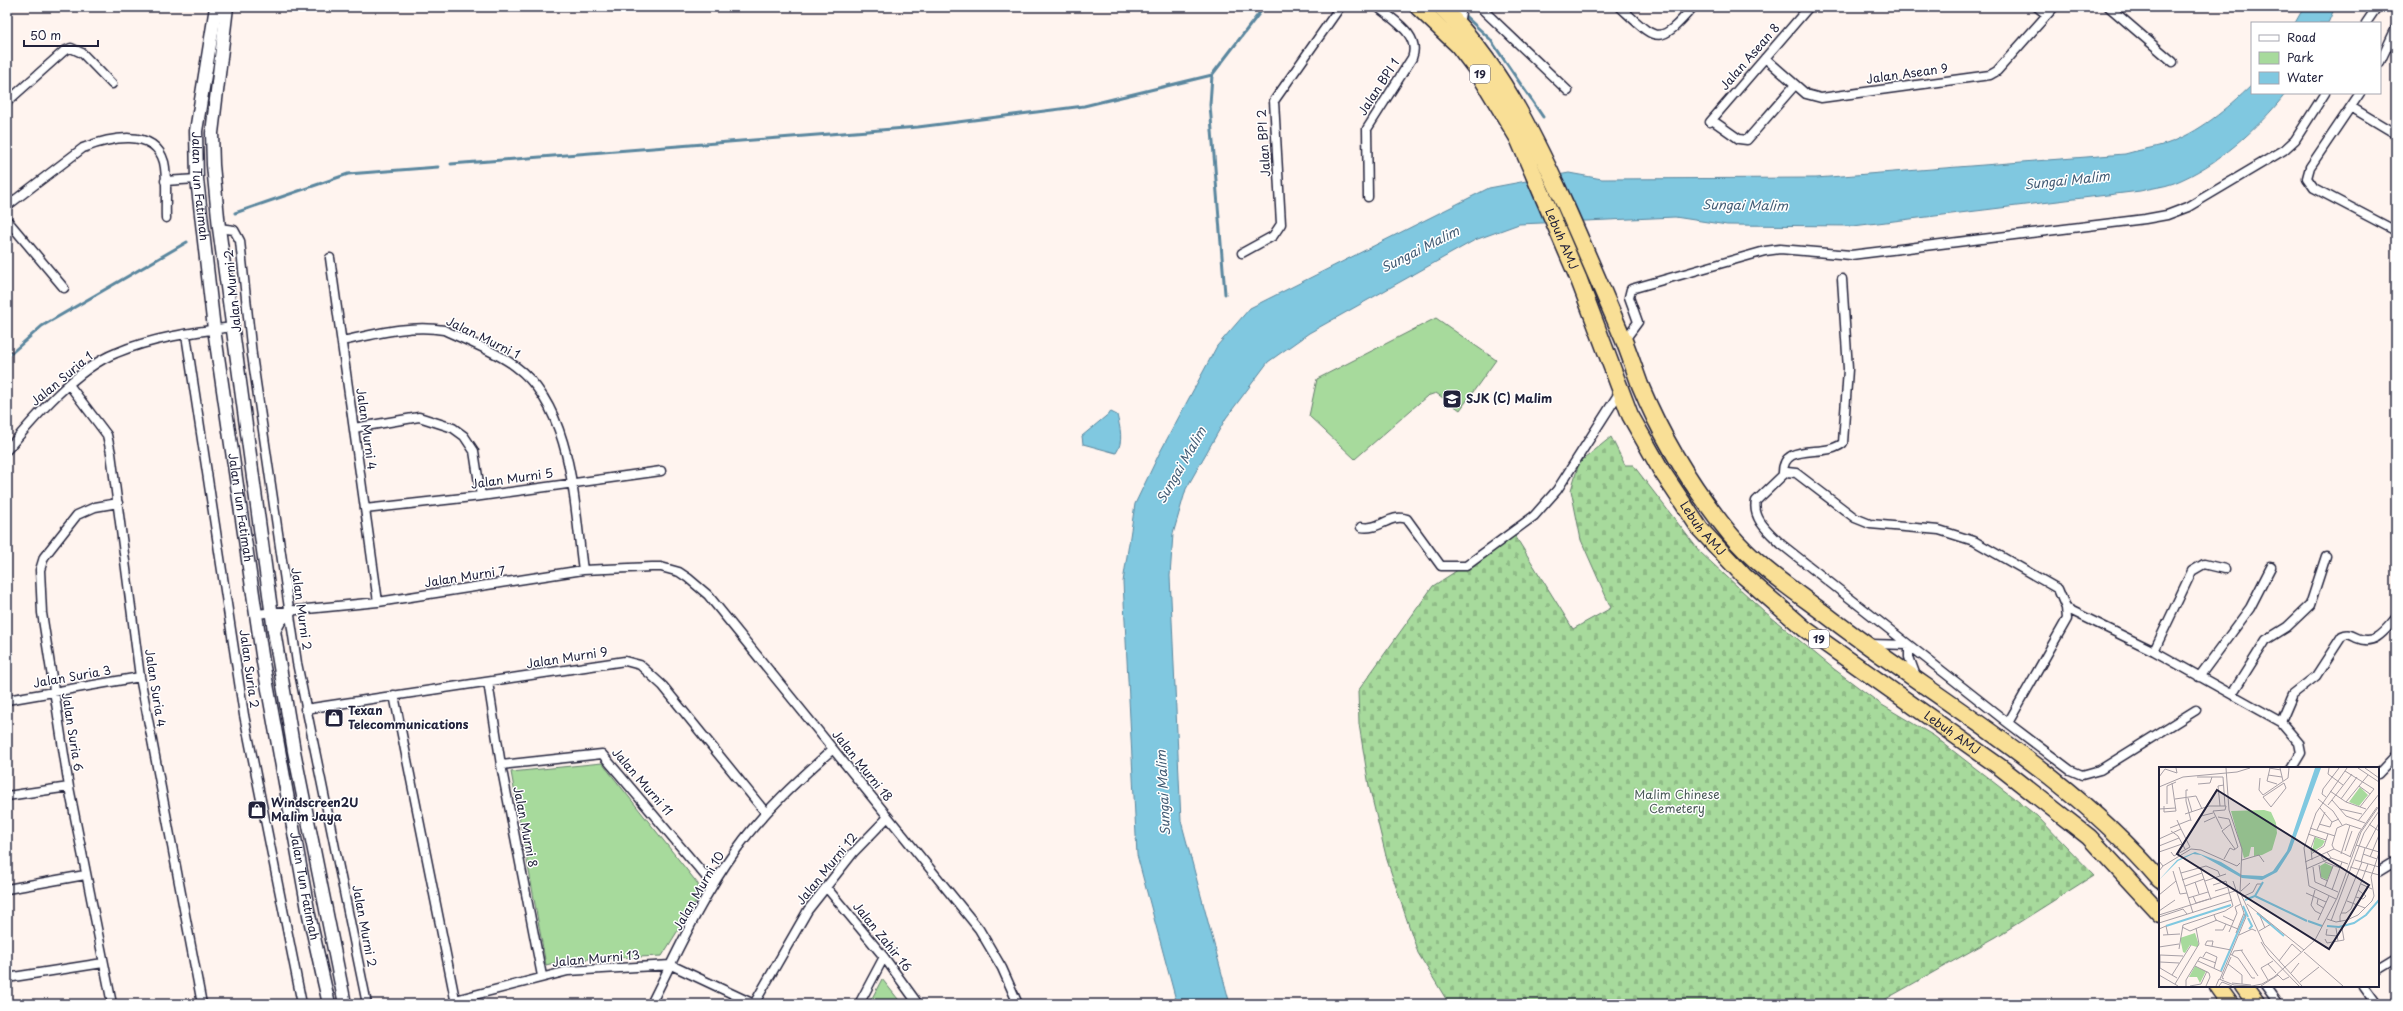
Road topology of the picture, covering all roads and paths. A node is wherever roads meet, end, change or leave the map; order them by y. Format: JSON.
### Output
{"nodes":[{"id":1,"x":216,"y":7,"type":"edge"},
{"id":2,"x":227,"y":7,"type":"edge"},
{"id":3,"x":1340,"y":7,"type":"edge"},
{"id":4,"x":1378,"y":7,"type":"edge"},
{"id":5,"x":1418,"y":7,"type":"edge"},
{"id":6,"x":1441,"y":7,"type":"edge"},
{"id":7,"x":1462,"y":7,"type":"edge"},
{"id":8,"x":1480,"y":7,"type":"edge"},
{"id":9,"x":1620,"y":7,"type":"edge"},
{"id":10,"x":1693,"y":7,"type":"edge"},
{"id":11,"x":1809,"y":7,"type":"edge"},
{"id":12,"x":2037,"y":7,"type":"edge"},
{"id":13,"x":2054,"y":7,"type":"edge"},
{"id":14,"x":2109,"y":7,"type":"edge"},
{"id":15,"x":2377,"y":7,"type":"edge"},
{"id":16,"x":2045,"y":17,"type":"junction"},
{"id":17,"x":2367,"y":22,"type":"edge"},
{"id":18,"x":1458,"y":25,"type":"junction"},
{"id":19,"x":2396,"y":28,"type":"edge"},
{"id":20,"x":1765,"y":58,"type":"junction"},
{"id":21,"x":2381,"y":60,"type":"edge"},
{"id":22,"x":2173,"y":62,"type":"dead end"},
{"id":23,"x":112,"y":84,"type":"dead end"},
{"id":24,"x":1795,"y":85,"type":"junction"},
{"id":25,"x":1568,"y":91,"type":"dead end"},
{"id":26,"x":2324,"y":94,"type":"edge"},
{"id":27,"x":2359,"y":94,"type":"edge"},
{"id":28,"x":7,"y":102,"type":"edge"},
{"id":29,"x":2351,"y":107,"type":"junction"},
{"id":30,"x":2396,"y":134,"type":"edge"},
{"id":31,"x":1533,"y":150,"type":"junction"},
{"id":32,"x":198,"y":179,"type":"junction"},
{"id":33,"x":165,"y":181,"type":"junction"},
{"id":34,"x":1368,"y":197,"type":"dead end"},
{"id":35,"x":7,"y":206,"type":"edge"},
{"id":36,"x":166,"y":218,"type":"dead end"},
{"id":37,"x":7,"y":220,"type":"edge"},
{"id":38,"x":219,"y":228,"type":"junction"},
{"id":39,"x":2396,"y":231,"type":"edge"},
{"id":40,"x":1242,"y":253,"type":"dead end"},
{"id":41,"x":330,"y":258,"type":"dead end"},
{"id":42,"x":1842,"y":279,"type":"dead end"},
{"id":43,"x":64,"y":288,"type":"dead end"},
{"id":44,"x":232,"y":327,"type":"junction"},
{"id":45,"x":214,"y":330,"type":"junction"},
{"id":46,"x":186,"y":335,"type":"junction"},
{"id":47,"x":342,"y":341,"type":"junction"},
{"id":48,"x":1624,"y":341,"type":"junction"},
{"id":49,"x":70,"y":386,"type":"junction"},
{"id":50,"x":1621,"y":390,"type":"junction"},
{"id":51,"x":354,"y":428,"type":"junction"},
{"id":52,"x":7,"y":450,"type":"edge"},
{"id":53,"x":661,"y":471,"type":"dead end"},
{"id":54,"x":1783,"y":475,"type":"junction"},
{"id":55,"x":571,"y":482,"type":"junction"},
{"id":56,"x":482,"y":496,"type":"junction"},
{"id":57,"x":118,"y":503,"type":"junction"},
{"id":58,"x":365,"y":510,"type":"junction"},
{"id":59,"x":1361,"y":527,"type":"dead end"},
{"id":60,"x":2326,"y":556,"type":"dead end"},
{"id":61,"x":661,"y":567,"type":"joint"},
{"id":62,"x":2271,"y":567,"type":"dead end"},
{"id":63,"x":2225,"y":569,"type":"dead end"},
{"id":64,"x":583,"y":570,"type":"junction"},
{"id":65,"x":378,"y":602,"type":"junction"},
{"id":66,"x":2066,"y":608,"type":"junction"},
{"id":67,"x":290,"y":611,"type":"junction"},
{"id":68,"x":272,"y":612,"type":"junction"},
{"id":69,"x":256,"y":614,"type":"junction"},
{"id":70,"x":2396,"y":618,"type":"edge"},
{"id":71,"x":274,"y":631,"type":"junction"},
{"id":72,"x":1865,"y":644,"type":"junction"},
{"id":73,"x":1910,"y":645,"type":"junction"},
{"id":74,"x":2154,"y":651,"type":"junction"},
{"id":75,"x":140,"y":677,"type":"junction"},
{"id":76,"x":2199,"y":677,"type":"junction"},
{"id":77,"x":488,"y":682,"type":"junction"},
{"id":78,"x":1920,"y":683,"type":"junction"},
{"id":79,"x":54,"y":692,"type":"junction"},
{"id":80,"x":394,"y":694,"type":"junction"},
{"id":81,"x":2232,"y":694,"type":"junction"},
{"id":82,"x":7,"y":700,"type":"edge"},
{"id":83,"x":305,"y":709,"type":"junction"},
{"id":84,"x":2196,"y":710,"type":"dead end"},
{"id":85,"x":2281,"y":722,"type":"junction"},
{"id":86,"x":2008,"y":723,"type":"junction"},
{"id":87,"x":833,"y":749,"type":"junction"},
{"id":88,"x":2396,"y":755,"type":"edge"},
{"id":89,"x":501,"y":765,"type":"junction"},
{"id":90,"x":2293,"y":767,"type":"edge"},
{"id":91,"x":2379,"y":773,"type":"edge"},
{"id":92,"x":69,"y":787,"type":"junction"},
{"id":93,"x":7,"y":796,"type":"edge"},
{"id":94,"x":766,"y":813,"type":"junction"},
{"id":95,"x":888,"y":817,"type":"junction"},
{"id":96,"x":2396,"y":861,"type":"edge"},
{"id":97,"x":2379,"y":871,"type":"edge"},
{"id":98,"x":85,"y":875,"type":"junction"},
{"id":99,"x":2159,"y":879,"type":"edge"},
{"id":100,"x":713,"y":885,"type":"junction"},
{"id":101,"x":826,"y":887,"type":"junction"},
{"id":102,"x":7,"y":889,"type":"edge"},
{"id":103,"x":2159,"y":913,"type":"edge"},
{"id":104,"x":884,"y":957,"type":"junction"},
{"id":105,"x":2396,"y":958,"type":"edge"},
{"id":106,"x":103,"y":963,"type":"junction"},
{"id":107,"x":671,"y":965,"type":"junction"},
{"id":108,"x":2379,"y":968,"type":"edge"},
{"id":109,"x":542,"y":976,"type":"junction"},
{"id":110,"x":7,"y":978,"type":"edge"},
{"id":111,"x":2218,"y":987,"type":"edge"},
{"id":112,"x":2244,"y":987,"type":"edge"},
{"id":113,"x":2266,"y":987,"type":"edge"},
{"id":114,"x":2365,"y":987,"type":"edge"},
{"id":115,"x":455,"y":1002,"type":"edge"},
{"id":116,"x":112,"y":1004,"type":"edge"},
{"id":117,"x":202,"y":1004,"type":"edge"},
{"id":118,"x":302,"y":1004,"type":"edge"},
{"id":119,"x":329,"y":1004,"type":"edge"},
{"id":120,"x":345,"y":1004,"type":"edge"},
{"id":121,"x":367,"y":1004,"type":"edge"},
{"id":122,"x":651,"y":1004,"type":"edge"},
{"id":123,"x":754,"y":1004,"type":"edge"},
{"id":124,"x":859,"y":1004,"type":"edge"},
{"id":125,"x":918,"y":1004,"type":"edge"},
{"id":126,"x":1018,"y":1004,"type":"edge"},
{"id":127,"x":2230,"y":1004,"type":"edge"},
{"id":128,"x":2256,"y":1004,"type":"edge"},
{"id":129,"x":2278,"y":1004,"type":"edge"},
{"id":130,"x":2377,"y":1004,"type":"edge"}],
"edges":[{"from":1,"to":32,"type":"main road","name":"Jalan Tun Fatimah"},
{"from":2,"to":38,"type":"main road","name":"Jalan Tun Fatimah"},
{"from":3,"to":40,"type":"street","name":"Jalan BPI 2"},
{"from":4,"to":34,"type":"street","name":"Jalan BPI 1"},
{"from":5,"to":31,"type":"highway","name":"Lebuh AMJ","number":"19"},
{"from":6,"to":18,"type":"highway","name":"Lebuh AMJ","number":"19"},
{"from":7,"to":18,"type":"street"},
{"from":8,"to":25,"type":"street"},
{"from":9,"to":10,"type":"street"},
{"from":11,"to":20,"type":"street","name":"Jalan Asean 8"},
{"from":12,"to":16,"type":"street"},
{"from":13,"to":16,"type":"street","name":"Jalan Asean 9"},
{"from":14,"to":22,"type":"street"},
{"from":15,"to":17,"type":"street"},
{"from":16,"to":24,"type":"street","name":"Jalan Asean 9"},
{"from":18,"to":31,"type":"highway","name":"Lebuh AMJ","number":"19"},
{"from":19,"to":21,"type":"street"},
{"from":20,"to":24,"type":"street","name":"Jalan Asean 9"},
{"from":20,"to":24,"type":"street","name":"Jalan Asean 8"},
{"from":23,"to":28,"type":"street"},
{"from":26,"to":48,"type":"street"},
{"from":27,"to":29,"type":"street"},
{"from":29,"to":30,"type":"street"},
{"from":29,"to":39,"type":"street"},
{"from":31,"to":48,"type":"highway","name":"Lebuh AMJ","number":"19"},
{"from":31,"to":50,"type":"highway","name":"Lebuh AMJ","number":"19"},
{"from":32,"to":33,"type":"street"},
{"from":32,"to":45,"type":"main road","name":"Jalan Tun Fatimah"},
{"from":33,"to":35,"type":"street"},
{"from":33,"to":36,"type":"street"},
{"from":37,"to":43,"type":"street"},
{"from":38,"to":44,"type":"main road","name":"Jalan Tun Fatimah"},
{"from":38,"to":67,"type":"street","name":"Jalan Murni 2"},
{"from":41,"to":47,"type":"street","name":"Jalan Murni 4"},
{"from":42,"to":54,"type":"street"},
{"from":44,"to":45,"type":"street","name":"Jalan Suria 1"},
{"from":44,"to":68,"type":"main road","name":"Jalan Tun Fatimah"},
{"from":45,"to":46,"type":"street","name":"Jalan Suria 1"},
{"from":45,"to":69,"type":"main road","name":"Jalan Tun Fatimah"},
{"from":46,"to":49,"type":"street","name":"Jalan Suria 1"},
{"from":46,"to":118,"type":"street","name":"Jalan Suria 2"},
{"from":47,"to":51,"type":"street","name":"Jalan Murni 4"},
{"from":47,"to":55,"type":"street","name":"Jalan Murni 1"},
{"from":48,"to":72,"type":"highway","name":"Lebuh AMJ","number":"19"},
{"from":49,"to":52,"type":"street","name":"Jalan Suria 1"},
{"from":49,"to":57,"type":"street","name":"Jalan Suria 4"},
{"from":50,"to":59,"type":"street"},
{"from":50,"to":103,"type":"highway","name":"Lebuh AMJ","number":"19"},
{"from":51,"to":56,"type":"street"},
{"from":51,"to":58,"type":"street","name":"Jalan Murni 4"},
{"from":53,"to":55,"type":"street","name":"Jalan Murni 5"},
{"from":54,"to":66,"type":"street"},
{"from":54,"to":73,"type":"street"},
{"from":55,"to":56,"type":"street","name":"Jalan Murni 5"},
{"from":55,"to":64,"type":"street","name":"Jalan Murni 1"},
{"from":56,"to":58,"type":"street","name":"Jalan Murni 5"},
{"from":57,"to":75,"type":"street","name":"Jalan Suria 4"},
{"from":57,"to":79,"type":"street","name":"Jalan Suria 6"},
{"from":58,"to":65,"type":"street","name":"Jalan Murni 4"},
{"from":60,"to":81,"type":"street"},
{"from":61,"to":64,"type":"street","name":"Jalan Murni 7"},
{"from":61,"to":87,"type":"street","name":"Jalan Murni 18"},
{"from":62,"to":76,"type":"street"},
{"from":63,"to":74,"type":"street"},
{"from":64,"to":65,"type":"street","name":"Jalan Murni 7"},
{"from":65,"to":67,"type":"street","name":"Jalan Murni 7"},
{"from":66,"to":74,"type":"street"},
{"from":66,"to":86,"type":"street"},
{"from":67,"to":68,"type":"street","name":"Jalan Murni 7"},
{"from":67,"to":71,"type":"main road"},
{"from":67,"to":83,"type":"street","name":"Jalan Murni 2"},
{"from":68,"to":69,"type":"street","name":"Jalan Murni 7"},
{"from":68,"to":71,"type":"main road","name":"Jalan Tun Fatimah"},
{"from":69,"to":119,"type":"main road","name":"Jalan Tun Fatimah"},
{"from":70,"to":85,"type":"street"},
{"from":71,"to":120,"type":"main road","name":"Jalan Tun Fatimah"},
{"from":72,"to":73,"type":"street"},
{"from":72,"to":78,"type":"highway","name":"Lebuh AMJ","number":"19"},
{"from":73,"to":78,"type":"street"},
{"from":73,"to":86,"type":"street"},
{"from":74,"to":76,"type":"street"},
{"from":75,"to":79,"type":"street","name":"Jalan Suria 3"},
{"from":75,"to":117,"type":"street","name":"Jalan Suria 4"},
{"from":76,"to":81,"type":"street"},
{"from":77,"to":80,"type":"street","name":"Jalan Murni 9"},
{"from":77,"to":89,"type":"street","name":"Jalan Murni 8"},
{"from":77,"to":94,"type":"street","name":"Jalan Murni 9"},
{"from":78,"to":99,"type":"highway","name":"Lebuh AMJ","number":"19"},
{"from":79,"to":82,"type":"street","name":"Jalan Suria 3"},
{"from":79,"to":92,"type":"street","name":"Jalan Suria 6"},
{"from":80,"to":83,"type":"street","name":"Jalan Murni 9"},
{"from":80,"to":115,"type":"street"},
{"from":81,"to":85,"type":"street"},
{"from":83,"to":121,"type":"street","name":"Jalan Murni 2"},
{"from":84,"to":86,"type":"street"},
{"from":85,"to":90,"type":"street"},
{"from":87,"to":94,"type":"street","name":"Jalan Murni 10"},
{"from":87,"to":95,"type":"street","name":"Jalan Murni 18"},
{"from":88,"to":91,"type":"street"},
{"from":89,"to":100,"type":"street","name":"Jalan Murni 11"},
{"from":89,"to":109,"type":"street","name":"Jalan Murni 8"},
{"from":92,"to":93,"type":"street"},
{"from":92,"to":98,"type":"street","name":"Jalan Suria 6"},
{"from":94,"to":100,"type":"street","name":"Jalan Murni 10"},
{"from":95,"to":101,"type":"street","name":"Jalan Murni 12"},
{"from":95,"to":126,"type":"street","name":"Jalan Murni 18"},
{"from":96,"to":97,"type":"street"},
{"from":98,"to":102,"type":"street"},
{"from":98,"to":106,"type":"street","name":"Jalan Suria 6"},
{"from":100,"to":107,"type":"street","name":"Jalan Murni 10"},
{"from":101,"to":104,"type":"street","name":"Jalan Zahir 16"},
{"from":101,"to":123,"type":"street","name":"Jalan Murni 12"},
{"from":104,"to":124,"type":"street"},
{"from":104,"to":125,"type":"street","name":"Jalan Zahir 16"},
{"from":105,"to":108,"type":"street"},
{"from":106,"to":110,"type":"street"},
{"from":106,"to":116,"type":"street","name":"Jalan Suria 6"},
{"from":107,"to":109,"type":"street","name":"Jalan Murni 13"},
{"from":107,"to":122,"type":"street","name":"Jalan Murni 10"},
{"from":107,"to":123,"type":"street"},
{"from":109,"to":115,"type":"street","name":"Jalan Murni 13"},
{"from":111,"to":127,"type":"highway"},
{"from":112,"to":128,"type":"highway"},
{"from":113,"to":129,"type":"street"},
{"from":114,"to":130,"type":"street"}]}
